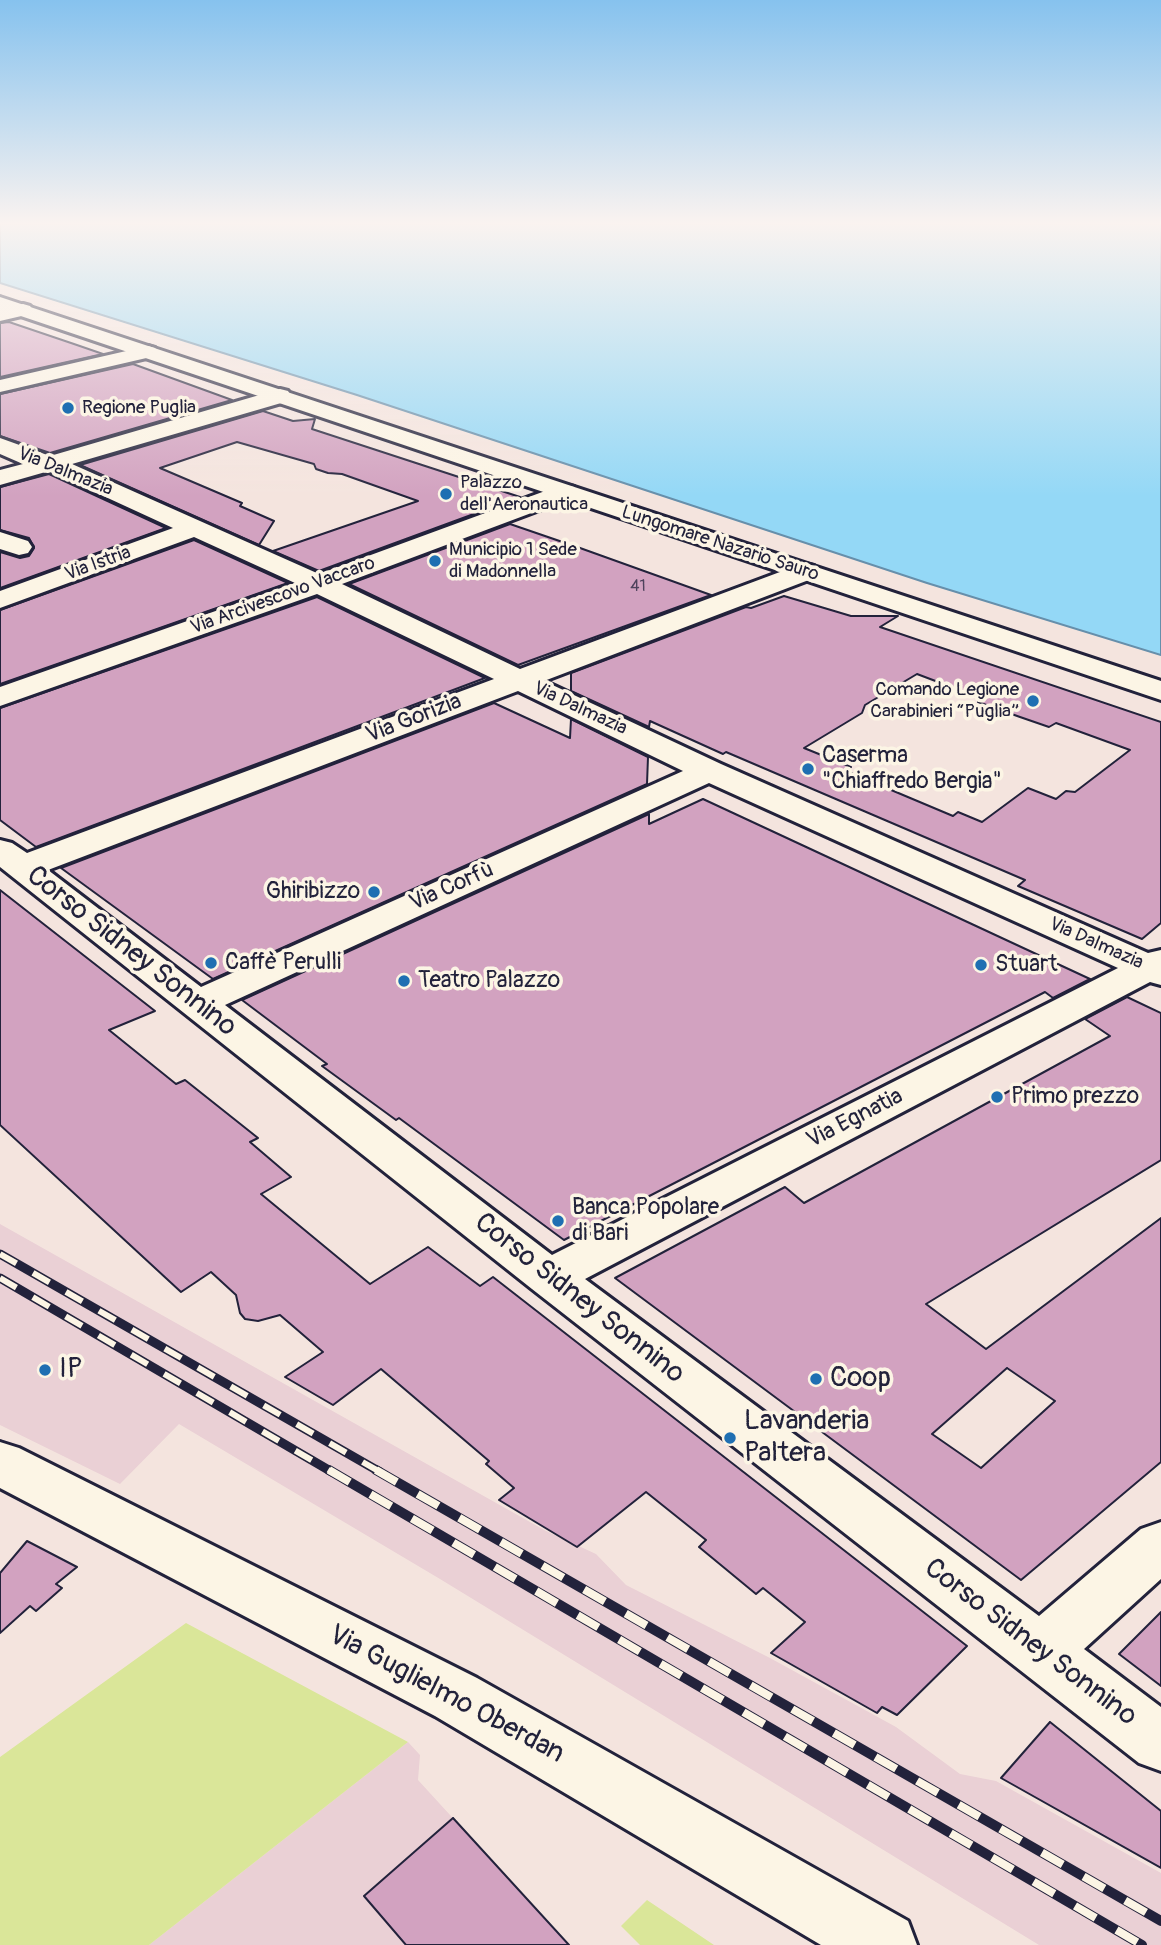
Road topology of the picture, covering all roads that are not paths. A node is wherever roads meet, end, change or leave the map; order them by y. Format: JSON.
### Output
{"nodes":[{"id":1,"x":27,"y":315,"type":"edge"},
{"id":2,"x":148,"y":352,"type":"junction"},
{"id":3,"x":0,"y":386,"type":"edge"},
{"id":4,"x":280,"y":396,"type":"junction"},
{"id":5,"x":0,"y":445,"type":"edge"},
{"id":6,"x":50,"y":463,"type":"junction"},
{"id":7,"x":0,"y":478,"type":"edge"},
{"id":8,"x":565,"y":492,"type":"junction"},
{"id":9,"x":195,"y":528,"type":"junction"},
{"id":10,"x":805,"y":572,"type":"junction"},
{"id":11,"x":319,"y":584,"type":"junction"},
{"id":12,"x":0,"y":600,"type":"edge"},
{"id":13,"x":517,"y":680,"type":"junction"},
{"id":14,"x":1161,"y":691,"type":"edge"},
{"id":15,"x":0,"y":697,"type":"edge"},
{"id":16,"x":709,"y":771,"type":"junction"},
{"id":17,"x":11,"y":859,"type":"edge"},
{"id":18,"x":1157,"y":967,"type":"edge"},
{"id":19,"x":196,"y":1004,"type":"junction"},
{"id":20,"x":549,"y":1277,"type":"junction"},
{"id":21,"x":0,"y":1462,"type":"edge"},
{"id":22,"x":1161,"y":1545,"type":"edge"},
{"id":23,"x":1042,"y":1650,"type":"junction"},
{"id":24,"x":1161,"y":1743,"type":"edge"},
{"id":25,"x":884,"y":1945,"type":"edge"}],
"edges":[{"from":1,"to":2,"type":"street","name":"Lungomare Nazario Sauro"},
{"from":2,"to":3,"type":"street"},
{"from":2,"to":4,"type":"street","name":"Lungomare Nazario Sauro"},
{"from":4,"to":6,"type":"street"},
{"from":4,"to":8,"type":"street","name":"Lungomare Nazario Sauro"},
{"from":5,"to":6,"type":"street","name":"Via Dalmazia"},
{"from":6,"to":7,"type":"street"},
{"from":6,"to":9,"type":"street","name":"Via Dalmazia"},
{"from":8,"to":10,"type":"street","name":"Lungomare Nazario Sauro"},
{"from":8,"to":11,"type":"street","name":"Via Arcivescovo Vaccaro"},
{"from":9,"to":11,"type":"street","name":"Via Dalmazia"},
{"from":9,"to":12,"type":"street","name":"Via Istria"},
{"from":10,"to":13,"type":"street","name":"Via Gorizia"},
{"from":10,"to":14,"type":"street","name":"Lungomare Nazario Sauro"},
{"from":11,"to":13,"type":"street","name":"Via Dalmazia"},
{"from":11,"to":15,"type":"street","name":"Via Arcivescovo Vaccaro"},
{"from":13,"to":16,"type":"street","name":"Via Dalmazia"},
{"from":13,"to":17,"type":"street","name":"Via Gorizia"},
{"from":16,"to":18,"type":"street","name":"Via Dalmazia"},
{"from":16,"to":19,"type":"street","name":"Via Corfù"},
{"from":17,"to":19,"type":"street","name":"Corso Sidney Sonnino"},
{"from":18,"to":20,"type":"street","name":"Via Egnatia"},
{"from":19,"to":20,"type":"street","name":"Corso Sidney Sonnino"},
{"from":20,"to":23,"type":"street","name":"Corso Sidney Sonnino"},
{"from":21,"to":25,"type":"street","name":"Via Guglielmo Oberdan"},
{"from":22,"to":23,"type":"street"},
{"from":23,"to":24,"type":"street","name":"Corso Sidney Sonnino"}]}
